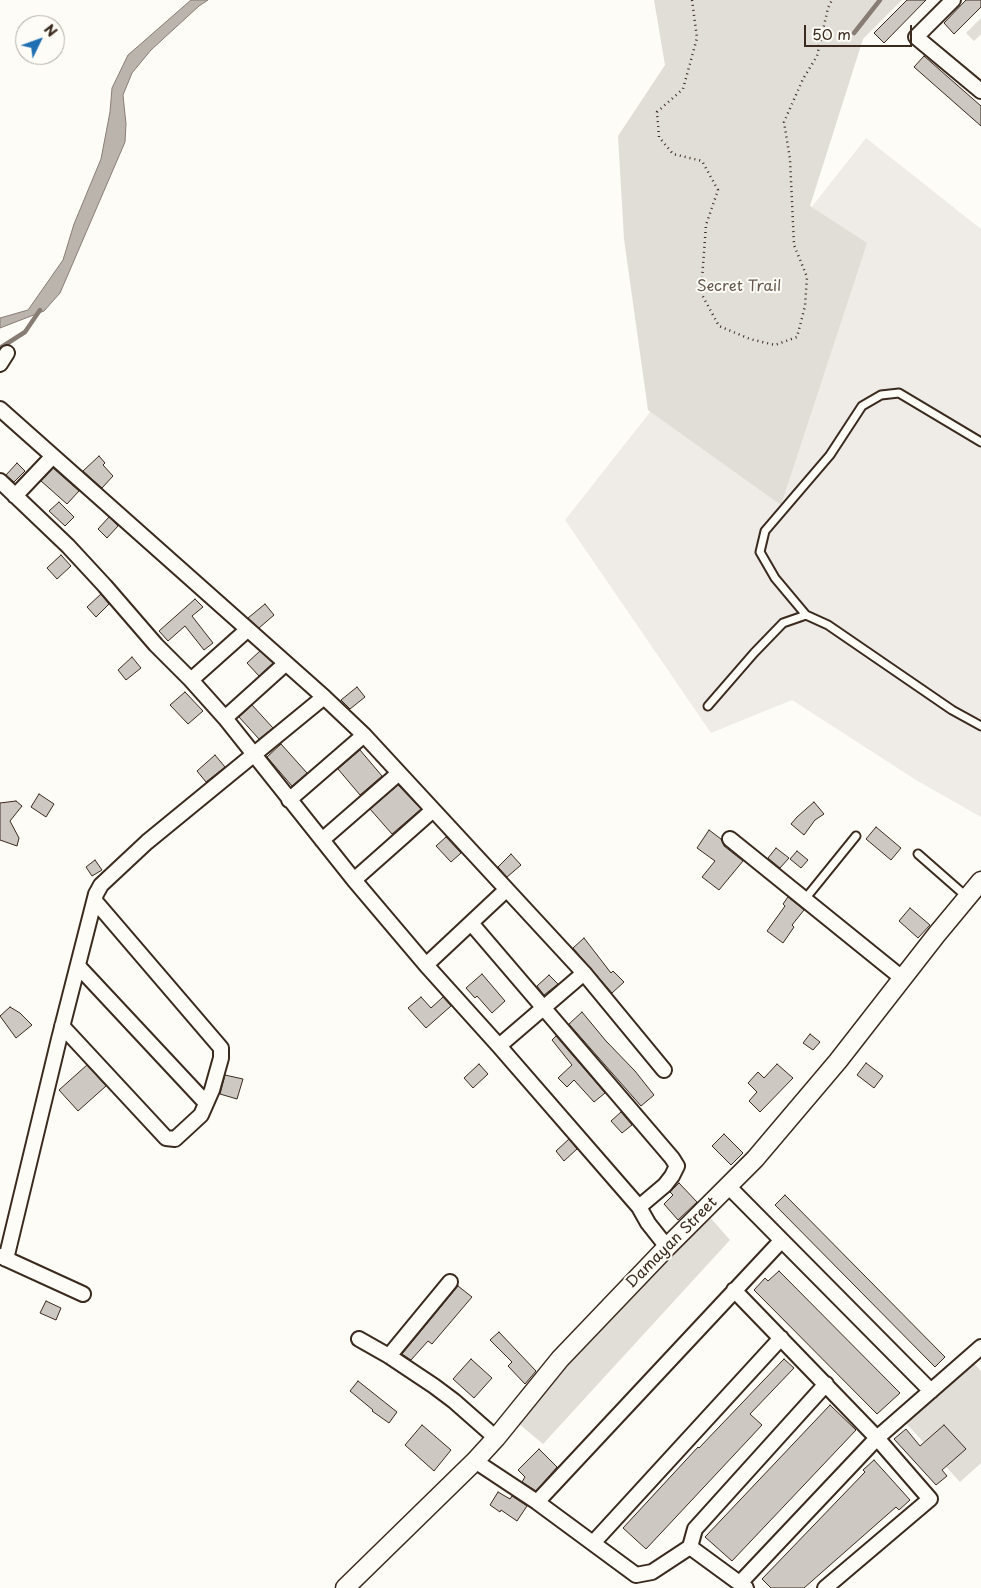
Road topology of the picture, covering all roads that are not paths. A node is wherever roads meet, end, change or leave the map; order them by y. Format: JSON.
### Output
{"nodes":[{"id":1,"x":953,"y":0,"type":"edge"},
{"id":2,"x":979,"y":86,"type":"edge"},
{"id":3,"x":0,"y":409,"type":"edge"},
{"id":4,"x":981,"y":442,"type":"edge"},
{"id":5,"x":52,"y":456,"type":"junction"},
{"id":6,"x":0,"y":481,"type":"edge"},
{"id":7,"x":15,"y":496,"type":"junction"},
{"id":8,"x":806,"y":615,"type":"junction"},
{"id":9,"x":248,"y":630,"type":"junction"},
{"id":10,"x":285,"y":664,"type":"junction"},
{"id":11,"x":190,"y":680,"type":"junction"},
{"id":12,"x":324,"y":697,"type":"junction"},
{"id":13,"x":708,"y":706,"type":"dead end"},
{"id":14,"x":225,"y":718,"type":"junction"},
{"id":15,"x":981,"y":726,"type":"edge"},
{"id":16,"x":364,"y":735,"type":"junction"},
{"id":17,"x":254,"y":754,"type":"junction"},
{"id":18,"x":399,"y":773,"type":"junction"},
{"id":19,"x":289,"y":800,"type":"junction"},
{"id":20,"x":433,"y":810,"type":"junction"},
{"id":21,"x":856,"y":836,"type":"dead end"},
{"id":22,"x":730,"y":839,"type":"dead end"},
{"id":23,"x":322,"y":840,"type":"junction"},
{"id":24,"x":918,"y":854,"type":"dead end"},
{"id":25,"x":354,"y":880,"type":"junction"},
{"id":26,"x":981,"y":881,"type":"edge"},
{"id":27,"x":506,"y":890,"type":"junction"},
{"id":28,"x":967,"y":897,"type":"junction"},
{"id":29,"x":805,"y":899,"type":"junction"},
{"id":30,"x":94,"y":901,"type":"junction"},
{"id":31,"x":471,"y":923,"type":"junction"},
{"id":32,"x":426,"y":965,"type":"junction"},
{"id":33,"x":78,"y":966,"type":"junction"},
{"id":34,"x":584,"y":973,"type":"junction"},
{"id":35,"x":902,"y":978,"type":"junction"},
{"id":36,"x":545,"y":1008,"type":"junction"},
{"id":37,"x":62,"y":1026,"type":"junction"},
{"id":38,"x":499,"y":1046,"type":"junction"},
{"id":39,"x":664,"y":1070,"type":"dead end"},
{"id":40,"x":206,"y":1103,"type":"junction"},
{"id":41,"x":728,"y":1186,"type":"junction"},
{"id":42,"x":638,"y":1207,"type":"junction"},
{"id":43,"x":781,"y":1241,"type":"junction"},
{"id":44,"x":667,"y":1247,"type":"junction"},
{"id":45,"x":3,"y":1258,"type":"edge"},
{"id":46,"x":450,"y":1282,"type":"dead end"},
{"id":47,"x":734,"y":1290,"type":"junction"},
{"id":48,"x":83,"y":1294,"type":"dead end"},
{"id":49,"x":780,"y":1338,"type":"junction"},
{"id":50,"x":360,"y":1339,"type":"dead end"},
{"id":51,"x":981,"y":1347,"type":"edge"},
{"id":52,"x":389,"y":1356,"type":"junction"},
{"id":53,"x":826,"y":1384,"type":"junction"},
{"id":54,"x":931,"y":1391,"type":"junction"},
{"id":55,"x":496,"y":1438,"type":"junction"},
{"id":56,"x":877,"y":1438,"type":"junction"},
{"id":57,"x":475,"y":1461,"type":"junction"},
{"id":58,"x":537,"y":1502,"type":"junction"},
{"id":59,"x":593,"y":1543,"type":"junction"},
{"id":60,"x":690,"y":1547,"type":"junction"},
{"id":61,"x":743,"y":1586,"type":"edge"},
{"id":62,"x":345,"y":1588,"type":"edge"},
{"id":63,"x":825,"y":1588,"type":"edge"}],
"edges":[{"from":1,"to":2,"type":"street"},
{"from":3,"to":5,"type":"street"},
{"from":4,"to":8,"type":"lane"},
{"from":5,"to":7,"type":"street"},
{"from":5,"to":9,"type":"street"},
{"from":6,"to":7,"type":"street"},
{"from":7,"to":11,"type":"street"},
{"from":8,"to":13,"type":"lane"},
{"from":8,"to":15,"type":"lane"},
{"from":9,"to":10,"type":"street"},
{"from":9,"to":11,"type":"street"},
{"from":10,"to":12,"type":"street"},
{"from":10,"to":14,"type":"street"},
{"from":11,"to":14,"type":"street"},
{"from":12,"to":16,"type":"street"},
{"from":12,"to":17,"type":"street"},
{"from":14,"to":17,"type":"street"},
{"from":16,"to":18,"type":"street"},
{"from":16,"to":19,"type":"street"},
{"from":17,"to":19,"type":"street"},
{"from":17,"to":30,"type":"street"},
{"from":18,"to":20,"type":"street"},
{"from":18,"to":23,"type":"street"},
{"from":19,"to":23,"type":"street"},
{"from":20,"to":25,"type":"street"},
{"from":20,"to":27,"type":"street"},
{"from":21,"to":29,"type":"lane"},
{"from":22,"to":29,"type":"street"},
{"from":23,"to":25,"type":"street"},
{"from":24,"to":28,"type":"lane"},
{"from":25,"to":32,"type":"street"},
{"from":26,"to":28,"type":"street","name":"Damayan Street"},
{"from":27,"to":31,"type":"street"},
{"from":27,"to":34,"type":"street"},
{"from":28,"to":35,"type":"street","name":"Damayan Street"},
{"from":29,"to":35,"type":"street"},
{"from":30,"to":33,"type":"street"},
{"from":30,"to":40,"type":"street"},
{"from":31,"to":32,"type":"street"},
{"from":31,"to":36,"type":"street"},
{"from":32,"to":38,"type":"street"},
{"from":33,"to":37,"type":"street"},
{"from":33,"to":40,"type":"street"},
{"from":34,"to":36,"type":"street"},
{"from":34,"to":39,"type":"street"},
{"from":35,"to":41,"type":"street","name":"Damayan Street"},
{"from":36,"to":38,"type":"street"},
{"from":36,"to":42,"type":"street"},
{"from":37,"to":40,"type":"street"},
{"from":37,"to":45,"type":"street"},
{"from":38,"to":42,"type":"street"},
{"from":41,"to":43,"type":"street"},
{"from":41,"to":44,"type":"street","name":"Damayan Street"},
{"from":42,"to":44,"type":"street"},
{"from":43,"to":47,"type":"street"},
{"from":43,"to":54,"type":"street"},
{"from":44,"to":55,"type":"street","name":"Damayan Street"},
{"from":45,"to":48,"type":"street"},
{"from":46,"to":52,"type":"street"},
{"from":47,"to":49,"type":"street"},
{"from":47,"to":58,"type":"street"},
{"from":49,"to":53,"type":"street"},
{"from":49,"to":59,"type":"street"},
{"from":50,"to":52,"type":"street"},
{"from":51,"to":54,"type":"street"},
{"from":52,"to":55,"type":"street"},
{"from":53,"to":56,"type":"street"},
{"from":53,"to":60,"type":"street"},
{"from":54,"to":56,"type":"street"},
{"from":55,"to":57,"type":"street","name":"Damayan Street"},
{"from":56,"to":61,"type":"street"},
{"from":56,"to":63,"type":"street"},
{"from":57,"to":58,"type":"street"},
{"from":57,"to":62,"type":"street","name":"Damayan Street"},
{"from":58,"to":59,"type":"street"},
{"from":59,"to":60,"type":"street"},
{"from":60,"to":61,"type":"street"}]}
